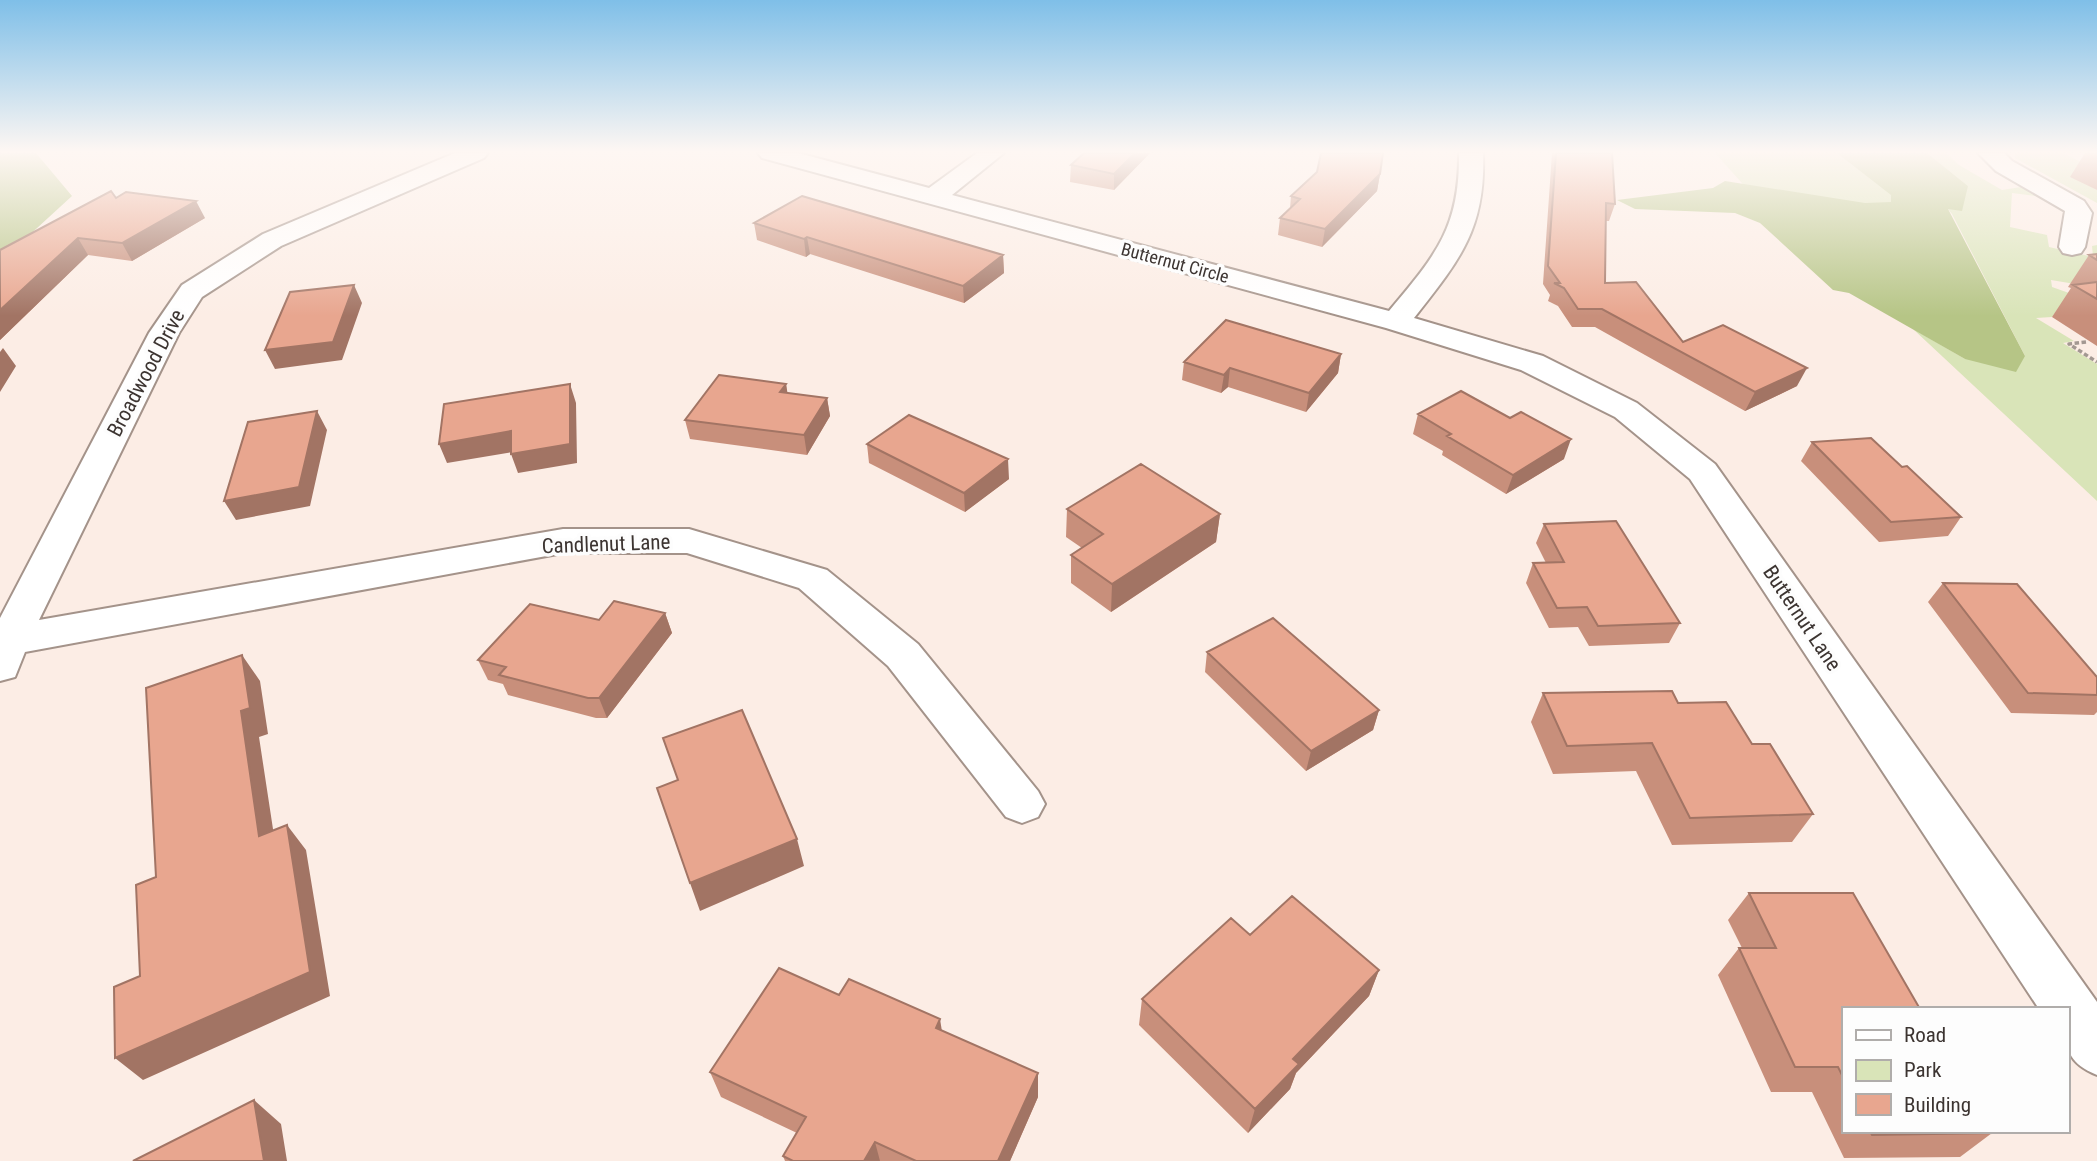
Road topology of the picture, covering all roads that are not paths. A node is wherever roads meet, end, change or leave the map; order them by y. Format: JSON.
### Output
{"nodes":[{"id":1,"x":349,"y":207,"type":"edge"},
{"id":2,"x":966,"y":207,"type":"edge"},
{"id":3,"x":1467,"y":207,"type":"edge"},
{"id":4,"x":2076,"y":207,"type":"edge"},
{"id":5,"x":2072,"y":247,"type":"dead end"},
{"id":6,"x":1396,"y":322,"type":"junction"},
{"id":7,"x":5,"y":653,"type":"edge"},
{"id":8,"x":1022,"y":804,"type":"dead end"},
{"id":9,"x":2069,"y":1007,"type":"edge"},
{"id":10,"x":2069,"y":1007,"type":"edge"},
{"id":11,"x":2097,"y":1048,"type":"edge"}],
"edges":[{"from":1,"to":7,"type":"street","name":"Broadwood Drive"},
{"from":2,"to":6,"type":"street","name":"Butternut Circle"},
{"from":3,"to":6,"type":"street"},
{"from":4,"to":5,"type":"street"},
{"from":6,"to":9,"type":"street","name":"Butternut Lane"},
{"from":7,"to":8,"type":"street","name":"Candlenut Lane"},
{"from":10,"to":11,"type":"street","name":"Butternut Lane"}]}
